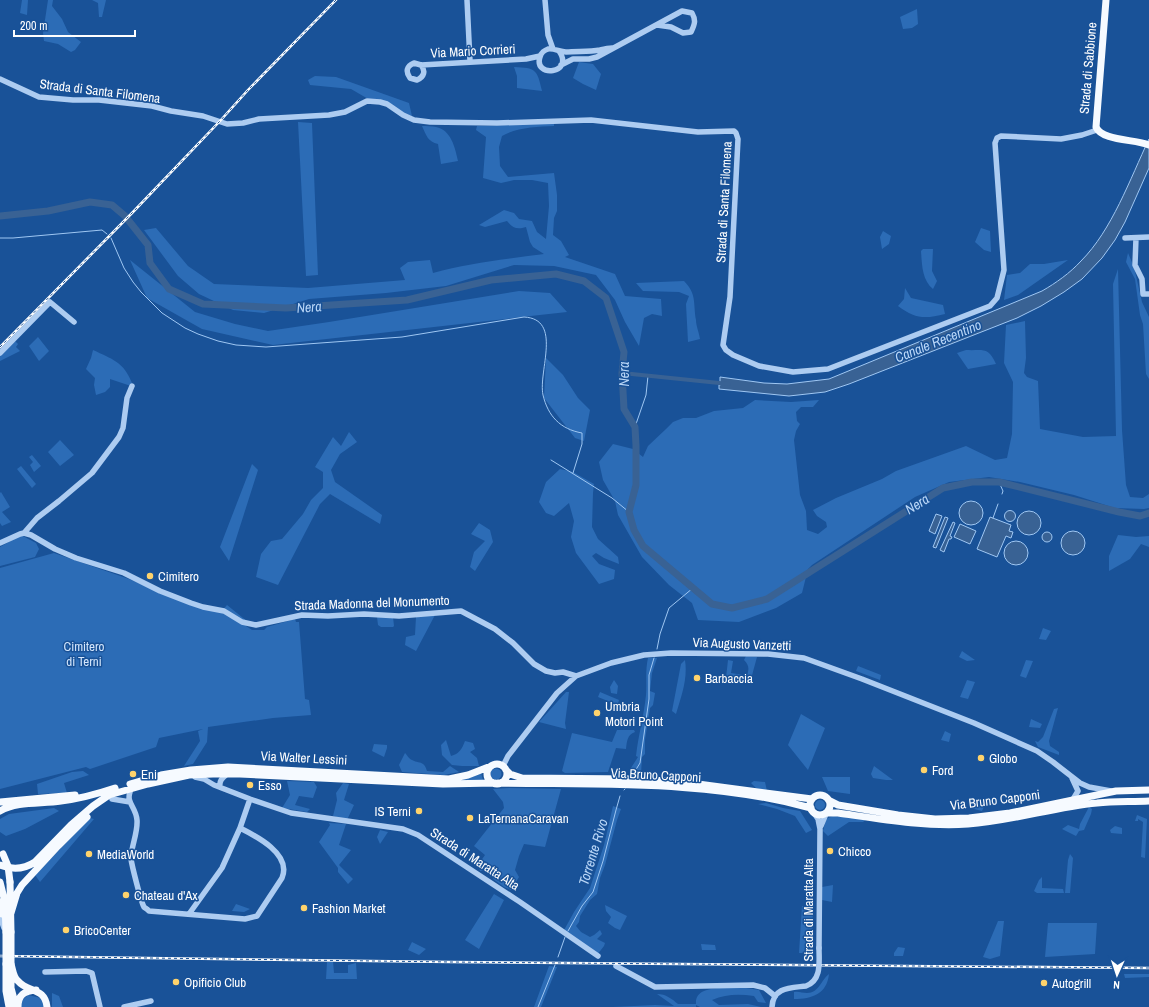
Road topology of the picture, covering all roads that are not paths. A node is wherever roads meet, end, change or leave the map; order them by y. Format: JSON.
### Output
{"nodes":[{"id":1,"x":467,"y":0,"type":"edge"},
{"id":2,"x":545,"y":0,"type":"edge"},
{"id":3,"x":1106,"y":0,"type":"edge"},
{"id":4,"x":657,"y":25,"type":"junction"},
{"id":5,"x":548,"y":35,"type":"junction"},
{"id":6,"x":615,"y":47,"type":"junction"},
{"id":7,"x":544,"y":50,"type":"junction"},
{"id":8,"x":556,"y":50,"type":"junction"},
{"id":9,"x":588,"y":51,"type":"junction"},
{"id":10,"x":540,"y":56,"type":"junction"},
{"id":11,"x":526,"y":59,"type":"junction"},
{"id":12,"x":590,"y":59,"type":"junction"},
{"id":13,"x":470,"y":61,"type":"junction"},
{"id":14,"x":421,"y":65,"type":"dead end"},
{"id":15,"x":561,"y":65,"type":"junction"},
{"id":16,"x":541,"y":67,"type":"junction"},
{"id":17,"x":0,"y":79,"type":"edge"},
{"id":18,"x":1097,"y":130,"type":"junction"},
{"id":19,"x":1146,"y":144,"type":"edge"},
{"id":20,"x":1149,"y":237,"type":"edge"},
{"id":21,"x":1125,"y":238,"type":"dead end"},
{"id":22,"x":1136,"y":238,"type":"junction"},
{"id":23,"x":1142,"y":279,"type":"junction"},
{"id":24,"x":1149,"y":279,"type":"edge"},
{"id":25,"x":1149,"y":294,"type":"edge"},
{"id":26,"x":74,"y":322,"type":"dead end"},
{"id":27,"x":0,"y":354,"type":"edge"},
{"id":28,"x":132,"y":386,"type":"dead end"},
{"id":29,"x":24,"y":533,"type":"junction"},
{"id":30,"x":0,"y":543,"type":"edge"},
{"id":31,"x":576,"y":676,"type":"junction"},
{"id":32,"x":491,"y":766,"type":"junction"},
{"id":33,"x":504,"y":768,"type":"junction"},
{"id":34,"x":228,"y":771,"type":"junction"},
{"id":35,"x":213,"y":774,"type":"junction"},
{"id":36,"x":189,"y":775,"type":"junction"},
{"id":37,"x":1072,"y":778,"type":"junction"},
{"id":38,"x":497,"y":783,"type":"junction"},
{"id":39,"x":148,"y":784,"type":"junction"},
{"id":40,"x":217,"y":786,"type":"junction"},
{"id":41,"x":116,"y":788,"type":"junction"},
{"id":42,"x":1149,"y":790,"type":"edge"},
{"id":43,"x":1116,"y":791,"type":"junction"},
{"id":44,"x":130,"y":792,"type":"junction"},
{"id":45,"x":112,"y":799,"type":"junction"},
{"id":46,"x":250,"y":799,"type":"junction"},
{"id":47,"x":812,"y":799,"type":"junction"},
{"id":48,"x":830,"y":801,"type":"junction"},
{"id":49,"x":1072,"y":801,"type":"junction"},
{"id":50,"x":1149,"y":801,"type":"edge"},
{"id":51,"x":0,"y":802,"type":"edge"},
{"id":52,"x":130,"y":802,"type":"junction"},
{"id":53,"x":1115,"y":802,"type":"junction"},
{"id":54,"x":0,"y":811,"type":"edge"},
{"id":55,"x":812,"y":811,"type":"junction"},
{"id":56,"x":827,"y":814,"type":"junction"},
{"id":57,"x":240,"y":828,"type":"junction"},
{"id":58,"x":820,"y":829,"type":"junction"},
{"id":59,"x":1,"y":852,"type":"edge"},
{"id":60,"x":0,"y":865,"type":"edge"},
{"id":61,"x":0,"y":882,"type":"edge"},
{"id":62,"x":0,"y":902,"type":"edge"},
{"id":63,"x":5,"y":914,"type":"edge"},
{"id":64,"x":189,"y":914,"type":"junction"},
{"id":65,"x":598,"y":956,"type":"dead end"},
{"id":66,"x":8,"y":964,"type":"junction"},
{"id":67,"x":616,"y":966,"type":"dead end"},
{"id":68,"x":45,"y":972,"type":"dead end"},
{"id":69,"x":0,"y":979,"type":"edge"},
{"id":70,"x":36,"y":990,"type":"junction"},
{"id":71,"x":775,"y":996,"type":"junction"},
{"id":72,"x":151,"y":1001,"type":"dead end"},
{"id":73,"x":9,"y":1007,"type":"edge"},
{"id":74,"x":17,"y":1007,"type":"edge"},
{"id":75,"x":47,"y":1007,"type":"edge"},
{"id":76,"x":100,"y":1007,"type":"edge"},
{"id":77,"x":124,"y":1007,"type":"edge"},
{"id":78,"x":772,"y":1007,"type":"edge"}],
"edges":[{"from":1,"to":13,"type":"street"},
{"from":2,"to":5,"type":"street"},
{"from":3,"to":18,"type":"main road","name":"Strada di Sabbione"},
{"from":4,"to":4,"type":"street","name":"Via Mario Corrieri"},
{"from":4,"to":6,"type":"street","name":"Via Mario Corrieri"},
{"from":5,"to":7,"type":"street"},
{"from":5,"to":8,"type":"street"},
{"from":6,"to":9,"type":"street","name":"Via Mario Corrieri"},
{"from":6,"to":12,"type":"street","name":"Via Mario Corrieri"},
{"from":7,"to":8,"type":"street","name":"Via Mario Corrieri"},
{"from":7,"to":10,"type":"street"},
{"from":8,"to":9,"type":"street","name":"Via Mario Corrieri"},
{"from":8,"to":15,"type":"street"},
{"from":9,"to":12,"type":"street"},
{"from":10,"to":11,"type":"street","name":"Via Mario Corrieri"},
{"from":10,"to":16,"type":"street"},
{"from":11,"to":13,"type":"street","name":"Via Mario Corrieri"},
{"from":11,"to":16,"type":"street","name":"Via Mario Corrieri"},
{"from":12,"to":15,"type":"street","name":"Via Mario Corrieri"},
{"from":13,"to":14,"type":"street","name":"Via Mario Corrieri"},
{"from":15,"to":16,"type":"street","name":"Via Mario Corrieri"},
{"from":17,"to":18,"type":"street","name":"Strada di Santa Filomena"},
{"from":18,"to":19,"type":"main road","name":"Strada di Sabbione"},
{"from":20,"to":22,"type":"street"},
{"from":21,"to":22,"type":"street"},
{"from":22,"to":23,"type":"street"},
{"from":23,"to":24,"type":"street"},
{"from":23,"to":25,"type":"street"},
{"from":26,"to":27,"type":"street"},
{"from":28,"to":29,"type":"street"},
{"from":29,"to":30,"type":"street"},
{"from":29,"to":31,"type":"street","name":"Strada Madonna del Monumento"},
{"from":31,"to":33,"type":"street","name":"Via Augusto Vanzetti"},
{"from":31,"to":37,"type":"street","name":"Via Augusto Vanzetti"},
{"from":32,"to":33,"type":"main road"},
{"from":32,"to":34,"type":"main road","name":"Via Walter Lessini"},
{"from":32,"to":38,"type":"main road"},
{"from":33,"to":38,"type":"main road"},
{"from":33,"to":47,"type":"main road","name":"Via Bruno Capponi"},
{"from":34,"to":35,"type":"main road","name":"Via Walter Lessini"},
{"from":34,"to":38,"type":"main road","name":"Via Walter Lessini"},
{"from":34,"to":40,"type":"street"},
{"from":34,"to":41,"type":"main road","name":"Via Walter Lessini"},
{"from":35,"to":36,"type":"main road","name":"Via Walter Lessini"},
{"from":35,"to":40,"type":"street"},
{"from":36,"to":39,"type":"main road","name":"Via Walter Lessini"},
{"from":36,"to":40,"type":"street","name":"Strada di Maratta Alta"},
{"from":37,"to":43,"type":"street","name":"Via Augusto Vanzetti"},
{"from":37,"to":49,"type":"street"},
{"from":38,"to":55,"type":"main road","name":"Via Bruno Capponi"},
{"from":39,"to":44,"type":"main road","name":"Via Walter Lessini"},
{"from":39,"to":60,"type":"main road","name":"Via Walter Lessini"},
{"from":40,"to":46,"type":"street","name":"Strada di Maratta Alta"},
{"from":41,"to":51,"type":"main road","name":"Via Walter Lessini"},
{"from":41,"to":54,"type":"main road","name":"Via Walter Lessini"},
{"from":42,"to":43,"type":"main road","name":"Via Bruno Capponi"},
{"from":43,"to":49,"type":"main road","name":"Via Bruno Capponi"},
{"from":43,"to":53,"type":"main road"},
{"from":44,"to":45,"type":"main road","name":"Via Walter Lessini"},
{"from":44,"to":52,"type":"street"},
{"from":45,"to":52,"type":"street"},
{"from":45,"to":63,"type":"main road","name":"Via Walter Lessini"},
{"from":46,"to":57,"type":"street"},
{"from":46,"to":65,"type":"street","name":"Strada di Maratta Alta"},
{"from":47,"to":48,"type":"main road","name":"Via Bruno Capponi"},
{"from":47,"to":55,"type":"main road"},
{"from":48,"to":49,"type":"main road","name":"Via Bruno Capponi"},
{"from":48,"to":56,"type":"main road"},
{"from":50,"to":53,"type":"main road","name":"Via Bruno Capponi"},
{"from":52,"to":64,"type":"street"},
{"from":53,"to":56,"type":"main road","name":"Via Bruno Capponi"},
{"from":55,"to":56,"type":"main road","name":"Via Bruno Capponi"},
{"from":55,"to":58,"type":"street"},
{"from":56,"to":58,"type":"street"},
{"from":57,"to":64,"type":"street"},
{"from":57,"to":64,"type":"street"},
{"from":58,"to":71,"type":"street","name":"Strada di Maratta Alta","bridge":true},
{"from":59,"to":63,"type":"main road","bridge":true},
{"from":61,"to":63,"type":"main road"},
{"from":62,"to":63,"type":"main road"},
{"from":63,"to":66,"type":"main road","bridge":true},
{"from":66,"to":69,"type":"main road"},
{"from":66,"to":70,"type":"main road"},
{"from":66,"to":73,"type":"main road"},
{"from":66,"to":74,"type":"main road"},
{"from":67,"to":71,"type":"street"},
{"from":68,"to":76,"type":"street"},
{"from":70,"to":74,"type":"main road"},
{"from":70,"to":75,"type":"main road"},
{"from":71,"to":78,"type":"street","bridge":true},
{"from":72,"to":77,"type":"street"}]}
